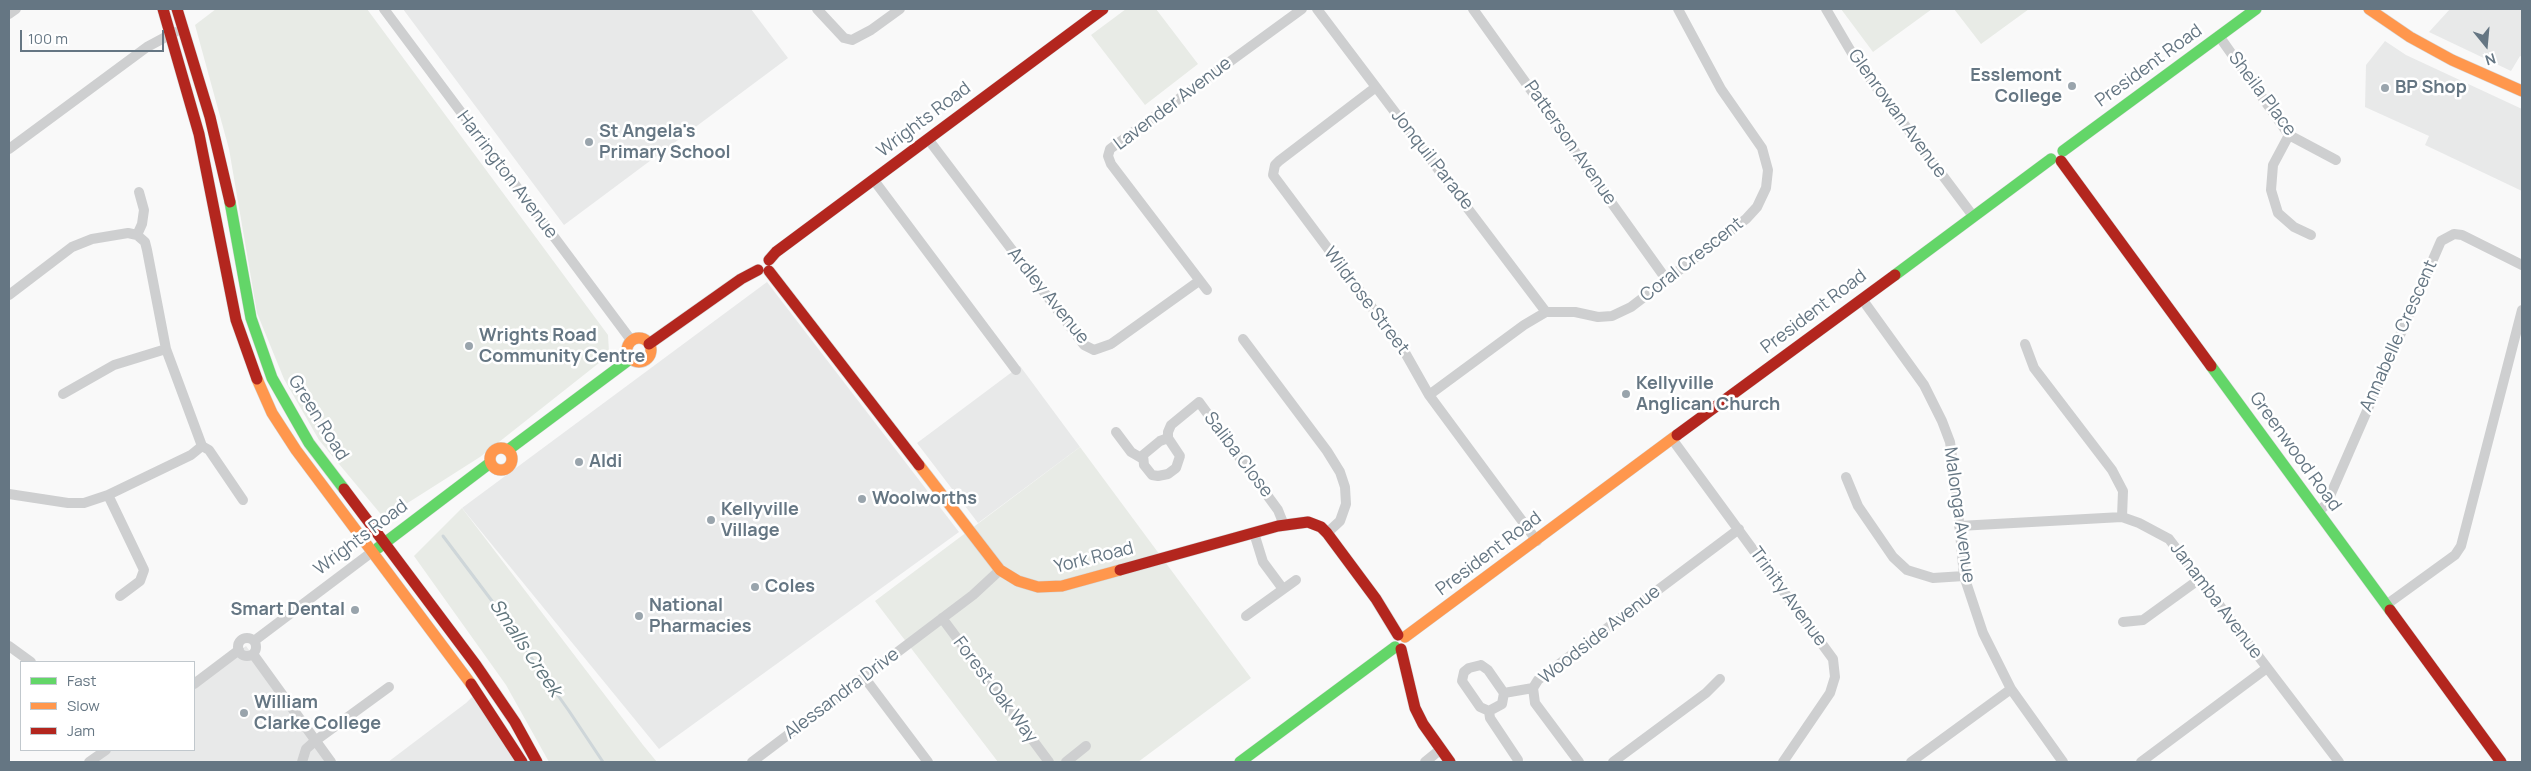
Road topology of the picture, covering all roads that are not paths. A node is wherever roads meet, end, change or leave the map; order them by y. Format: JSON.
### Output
{"nodes":[{"id":1,"x":16,"y":9,"type":"edge"},
{"id":2,"x":163,"y":9,"type":"edge"},
{"id":3,"x":177,"y":9,"type":"edge"},
{"id":4,"x":384,"y":9,"type":"edge"},
{"id":5,"x":817,"y":9,"type":"edge"},
{"id":6,"x":900,"y":9,"type":"edge"},
{"id":7,"x":1102,"y":9,"type":"edge"},
{"id":8,"x":1302,"y":9,"type":"edge"},
{"id":9,"x":1317,"y":9,"type":"edge"},
{"id":10,"x":1473,"y":9,"type":"edge"},
{"id":11,"x":1678,"y":9,"type":"edge"},
{"id":12,"x":1826,"y":9,"type":"edge"},
{"id":13,"x":2256,"y":9,"type":"edge"},
{"id":14,"x":2369,"y":9,"type":"edge"},
{"id":15,"x":9,"y":14,"type":"edge"},
{"id":16,"x":183,"y":29,"type":"junction"},
{"id":17,"x":171,"y":34,"type":"junction"},
{"id":18,"x":2219,"y":36,"type":"junction"},
{"id":19,"x":1376,"y":87,"type":"junction"},
{"id":20,"x":2522,"y":92,"type":"edge"},
{"id":21,"x":2289,"y":135,"type":"junction"},
{"id":22,"x":928,"y":139,"type":"junction"},
{"id":23,"x":10,"y":145,"type":"edge"},
{"id":24,"x":2058,"y":157,"type":"junction"},
{"id":25,"x":2336,"y":160,"type":"dead end"},
{"id":26,"x":873,"y":179,"type":"junction"},
{"id":27,"x":139,"y":192,"type":"dead end"},
{"id":28,"x":1973,"y":216,"type":"junction"},
{"id":29,"x":137,"y":235,"type":"junction"},
{"id":30,"x":2311,"y":235,"type":"dead end"},
{"id":31,"x":2522,"y":265,"type":"edge"},
{"id":32,"x":765,"y":267,"type":"junction"},
{"id":33,"x":1666,"y":279,"type":"junction"},
{"id":34,"x":1199,"y":281,"type":"junction"},
{"id":35,"x":1207,"y":290,"type":"dead end"},
{"id":36,"x":9,"y":295,"type":"edge"},
{"id":37,"x":1862,"y":299,"type":"junction"},
{"id":38,"x":2522,"y":310,"type":"edge"},
{"id":39,"x":1546,"y":312,"type":"junction"},
{"id":40,"x":1243,"y":339,"type":"dead end"},
{"id":41,"x":631,"y":340,"type":"junction"},
{"id":42,"x":650,"y":344,"type":"junction"},
{"id":43,"x":2024,"y":344,"type":"dead end"},
{"id":44,"x":166,"y":349,"type":"junction"},
{"id":45,"x":630,"y":359,"type":"junction"},
{"id":46,"x":1016,"y":370,"type":"dead end"},
{"id":47,"x":62,"y":394,"type":"dead end"},
{"id":48,"x":1429,"y":395,"type":"junction"},
{"id":49,"x":1116,"y":432,"type":"dead end"},
{"id":50,"x":1168,"y":438,"type":"junction"},
{"id":51,"x":1672,"y":439,"type":"junction"},
{"id":52,"x":202,"y":446,"type":"junction"},
{"id":53,"x":508,"y":450,"type":"junction"},
{"id":54,"x":1143,"y":459,"type":"junction"},
{"id":55,"x":490,"y":463,"type":"junction"},
{"id":56,"x":1846,"y":476,"type":"dead end"},
{"id":57,"x":9,"y":494,"type":"edge"},
{"id":58,"x":108,"y":495,"type":"junction"},
{"id":59,"x":243,"y":500,"type":"dead end"},
{"id":60,"x":2317,"y":512,"type":"junction"},
{"id":61,"x":2122,"y":517,"type":"junction"},
{"id":62,"x":1284,"y":525,"type":"junction"},
{"id":63,"x":1959,"y":526,"type":"junction"},
{"id":64,"x":1738,"y":529,"type":"junction"},
{"id":65,"x":1254,"y":533,"type":"junction"},
{"id":66,"x":1327,"y":534,"type":"junction"},
{"id":67,"x":1537,"y":541,"type":"junction"},
{"id":68,"x":384,"y":543,"type":"junction"},
{"id":69,"x":372,"y":552,"type":"junction"},
{"id":70,"x":1000,"y":570,"type":"junction"},
{"id":71,"x":1964,"y":576,"type":"junction"},
{"id":72,"x":2201,"y":578,"type":"junction"},
{"id":73,"x":1296,"y":580,"type":"dead end"},
{"id":74,"x":1283,"y":590,"type":"junction"},
{"id":75,"x":120,"y":596,"type":"dead end"},
{"id":76,"x":2386,"y":605,"type":"junction"},
{"id":77,"x":1246,"y":616,"type":"dead end"},
{"id":78,"x":942,"y":618,"type":"junction"},
{"id":79,"x":2123,"y":622,"type":"dead end"},
{"id":80,"x":1402,"y":636,"type":"junction"},
{"id":81,"x":254,"y":640,"type":"junction"},
{"id":82,"x":9,"y":646,"type":"edge"},
{"id":83,"x":1398,"y":648,"type":"junction"},
{"id":84,"x":239,"y":650,"type":"junction"},
{"id":85,"x":253,"y":654,"type":"junction"},
{"id":86,"x":30,"y":661,"type":"edge"},
{"id":87,"x":2267,"y":668,"type":"junction"},
{"id":88,"x":864,"y":677,"type":"junction"},
{"id":89,"x":1720,"y":679,"type":"dead end"},
{"id":90,"x":195,"y":683,"type":"edge"},
{"id":91,"x":389,"y":687,"type":"dead end"},
{"id":92,"x":2011,"y":689,"type":"junction"},
{"id":93,"x":1533,"y":693,"type":"junction"},
{"id":94,"x":1504,"y":696,"type":"junction"},
{"id":95,"x":1489,"y":711,"type":"junction"},
{"id":96,"x":315,"y":741,"type":"junction"},
{"id":97,"x":1086,"y":746,"type":"dead end"},
{"id":98,"x":1441,"y":749,"type":"junction"},
{"id":99,"x":105,"y":751,"type":"edge"},
{"id":100,"x":1518,"y":760,"type":"dead end"},
{"id":101,"x":89,"y":762,"type":"edge"},
{"id":102,"x":302,"y":762,"type":"edge"},
{"id":103,"x":331,"y":762,"type":"edge"},
{"id":104,"x":522,"y":762,"type":"edge"},
{"id":105,"x":538,"y":762,"type":"edge"},
{"id":106,"x":752,"y":762,"type":"edge"},
{"id":107,"x":928,"y":762,"type":"edge"},
{"id":108,"x":1049,"y":762,"type":"edge"},
{"id":109,"x":1066,"y":762,"type":"edge"},
{"id":110,"x":1240,"y":762,"type":"edge"},
{"id":111,"x":1425,"y":762,"type":"edge"},
{"id":112,"x":1450,"y":762,"type":"edge"},
{"id":113,"x":1579,"y":762,"type":"edge"},
{"id":114,"x":1612,"y":762,"type":"edge"},
{"id":115,"x":1783,"y":762,"type":"edge"},
{"id":116,"x":1911,"y":762,"type":"edge"},
{"id":117,"x":2062,"y":762,"type":"edge"},
{"id":118,"x":2141,"y":762,"type":"edge"},
{"id":119,"x":2339,"y":762,"type":"edge"},
{"id":120,"x":2501,"y":762,"type":"edge"}],
"edges":[{"from":1,"to":15,"type":"street"},
{"from":2,"to":17,"type":"street","name":"Green Road"},
{"from":3,"to":16,"type":"street","name":"Green Road"},
{"from":4,"to":41,"type":"street","name":"Harrington Avenue"},
{"from":5,"to":6,"type":"street"},
{"from":7,"to":22,"type":"street","name":"Wrights Road"},
{"from":8,"to":34,"type":"street","name":"Lavender Avenue"},
{"from":9,"to":19,"type":"street","name":"Jonquil Parade"},
{"from":10,"to":33,"type":"street","name":"Patterson Avenue"},
{"from":11,"to":33,"type":"street","name":"Coral Crescent"},
{"from":12,"to":28,"type":"street","name":"Glenrowan Avenue"},
{"from":13,"to":18,"type":"street","name":"President Road"},
{"from":14,"to":20,"type":"street"},
{"from":16,"to":17,"type":"street"},
{"from":16,"to":68,"type":"street","name":"Green Road"},
{"from":17,"to":23,"type":"street"},
{"from":17,"to":69,"type":"street","name":"Green Road"},
{"from":18,"to":21,"type":"street","name":"Sheila Place"},
{"from":18,"to":24,"type":"street","name":"President Road"},
{"from":19,"to":39,"type":"street","name":"Jonquil Parade"},
{"from":19,"to":48,"type":"street","name":"Wildrose Street"},
{"from":21,"to":25,"type":"street","name":"Sheila Place"},
{"from":21,"to":30,"type":"street"},
{"from":22,"to":26,"type":"street","name":"Wrights Road"},
{"from":22,"to":34,"type":"street","name":"Ardley Avenue"},
{"from":24,"to":28,"type":"street","name":"President Road"},
{"from":24,"to":60,"type":"street","name":"Greenwood Road"},
{"from":26,"to":32,"type":"street","name":"Wrights Road"},
{"from":26,"to":46,"type":"street"},
{"from":27,"to":29,"type":"street"},
{"from":28,"to":37,"type":"street","name":"President Road"},
{"from":29,"to":36,"type":"street"},
{"from":29,"to":44,"type":"street"},
{"from":31,"to":60,"type":"street","name":"Annabelle Crescent"},
{"from":32,"to":42,"type":"street","name":"Wrights Road"},
{"from":32,"to":70,"type":"street","name":"York Road"},
{"from":33,"to":39,"type":"street","name":"Coral Crescent"},
{"from":34,"to":35,"type":"street","name":"Lavender Avenue"},
{"from":37,"to":51,"type":"street","name":"President Road"},
{"from":37,"to":63,"type":"street","name":"Malonga Avenue"},
{"from":38,"to":76,"type":"street"},
{"from":39,"to":48,"type":"street"},
{"from":40,"to":66,"type":"street"},
{"from":41,"to":42,"type":"street"},
{"from":41,"to":45,"type":"street"},
{"from":42,"to":45,"type":"street"},
{"from":43,"to":61,"type":"street"},
{"from":44,"to":47,"type":"street"},
{"from":44,"to":52,"type":"street"},
{"from":45,"to":53,"type":"street","name":"Wrights Road"},
{"from":48,"to":67,"type":"street","name":"Wildrose Street"},
{"from":49,"to":54,"type":"street"},
{"from":50,"to":54,"type":"street","name":"Saliba Close"},
{"from":50,"to":54,"type":"street"},
{"from":50,"to":62,"type":"street","name":"Saliba Close"},
{"from":51,"to":64,"type":"street","name":"Trinity Avenue"},
{"from":51,"to":67,"type":"street","name":"President Road"},
{"from":52,"to":58,"type":"street"},
{"from":52,"to":59,"type":"street"},
{"from":53,"to":55,"type":"street","name":"Wrights Road"},
{"from":53,"to":55,"type":"street"},
{"from":55,"to":68,"type":"street","name":"Wrights Road"},
{"from":56,"to":71,"type":"street"},
{"from":57,"to":58,"type":"street"},
{"from":58,"to":75,"type":"street"},
{"from":60,"to":76,"type":"street","name":"Greenwood Road"},
{"from":61,"to":63,"type":"street","name":"Janamba Avenue"},
{"from":61,"to":72,"type":"street","name":"Janamba Avenue"},
{"from":62,"to":65,"type":"street","name":"York Road"},
{"from":62,"to":66,"type":"street","name":"York Road"},
{"from":63,"to":71,"type":"street","name":"Malonga Avenue"},
{"from":64,"to":93,"type":"street","name":"Woodside Avenue"},
{"from":64,"to":115,"type":"street","name":"Trinity Avenue"},
{"from":65,"to":70,"type":"street","name":"York Road"},
{"from":65,"to":74,"type":"street"},
{"from":66,"to":80,"type":"street","name":"York Road"},
{"from":67,"to":80,"type":"street","name":"President Road"},
{"from":68,"to":69,"type":"street","name":"Wrights Road"},
{"from":68,"to":105,"type":"street","name":"Green Road"},
{"from":69,"to":81,"type":"street","name":"Wrights Road"},
{"from":69,"to":104,"type":"street","name":"Green Road"},
{"from":70,"to":78,"type":"street","name":"Alessandra Drive"},
{"from":71,"to":92,"type":"street","name":"Malonga Avenue"},
{"from":72,"to":79,"type":"street"},
{"from":72,"to":87,"type":"street","name":"Janamba Avenue"},
{"from":73,"to":74,"type":"street"},
{"from":74,"to":77,"type":"street"},
{"from":76,"to":120,"type":"street","name":"Greenwood Road"},
{"from":78,"to":88,"type":"street","name":"Alessandra Drive"},
{"from":78,"to":108,"type":"street","name":"Forest Oak Way"},
{"from":80,"to":83,"type":"street"},
{"from":81,"to":84,"type":"street"},
{"from":81,"to":85,"type":"street"},
{"from":82,"to":86,"type":"street"},
{"from":83,"to":98,"type":"street"},
{"from":83,"to":110,"type":"street"},
{"from":84,"to":85,"type":"street"},
{"from":84,"to":90,"type":"street"},
{"from":85,"to":96,"type":"street"},
{"from":87,"to":118,"type":"street"},
{"from":87,"to":119,"type":"street","name":"Janamba Avenue"},
{"from":88,"to":106,"type":"street","name":"Alessandra Drive"},
{"from":88,"to":107,"type":"street"},
{"from":89,"to":114,"type":"street"},
{"from":91,"to":96,"type":"street"},
{"from":92,"to":116,"type":"street"},
{"from":92,"to":117,"type":"street","name":"Malonga Avenue"},
{"from":93,"to":94,"type":"street"},
{"from":93,"to":113,"type":"street","name":"Woodside Avenue"},
{"from":94,"to":95,"type":"street"},
{"from":94,"to":95,"type":"street"},
{"from":95,"to":100,"type":"street"},
{"from":96,"to":102,"type":"street"},
{"from":96,"to":103,"type":"street"},
{"from":97,"to":109,"type":"street"},
{"from":98,"to":111,"type":"street"},
{"from":98,"to":112,"type":"street"},
{"from":99,"to":101,"type":"street"}]}
